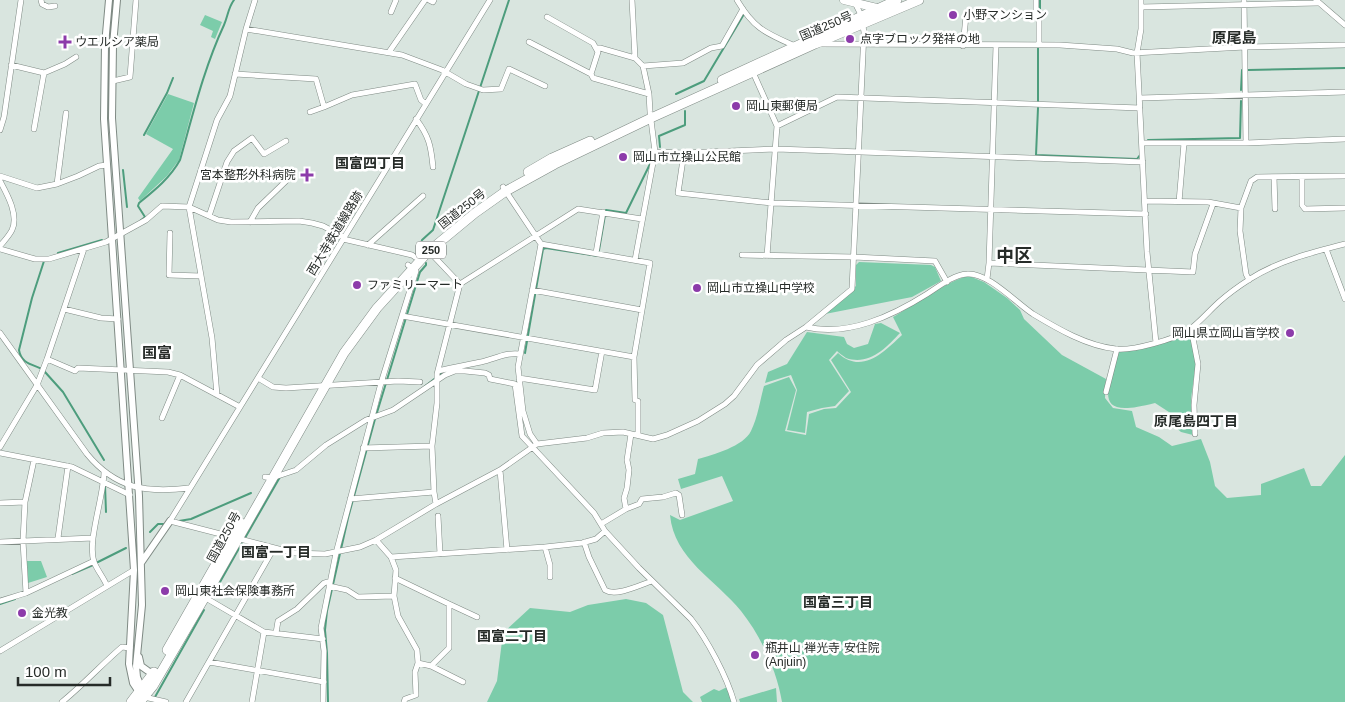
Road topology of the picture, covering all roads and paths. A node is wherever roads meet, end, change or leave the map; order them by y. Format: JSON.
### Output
{"nodes":[{"id":1,"x":20,"y":0,"type":"edge"},
{"id":2,"x":41,"y":0,"type":"edge"},
{"id":3,"x":109,"y":0,"type":"edge"},
{"id":4,"x":117,"y":0,"type":"edge"},
{"id":5,"x":136,"y":0,"type":"edge"},
{"id":6,"x":255,"y":0,"type":"edge"},
{"id":7,"x":396,"y":0,"type":"edge"},
{"id":8,"x":425,"y":0,"type":"edge"},
{"id":9,"x":429,"y":0,"type":"edge"},
{"id":10,"x":434,"y":0,"type":"edge"},
{"id":11,"x":490,"y":0,"type":"edge"},
{"id":12,"x":632,"y":0,"type":"edge"},
{"id":13,"x":737,"y":0,"type":"edge"},
{"id":14,"x":844,"y":0,"type":"edge"},
{"id":15,"x":918,"y":0,"type":"edge"},
{"id":16,"x":1036,"y":0,"type":"edge"},
{"id":17,"x":1141,"y":0,"type":"edge"},
{"id":18,"x":1304,"y":1,"type":"edge"},
{"id":19,"x":1317,"y":1,"type":"edge"},
{"id":20,"x":863,"y":2,"type":"edge"},
{"id":21,"x":1244,"y":2,"type":"edge"},
{"id":22,"x":855,"y":3,"type":"junction"},
{"id":23,"x":900,"y":4,"type":"edge"},
{"id":24,"x":55,"y":6,"type":"dead end"},
{"id":25,"x":1141,"y":7,"type":"junction"},
{"id":26,"x":879,"y":8,"type":"junction"},
{"id":27,"x":744,"y":11,"type":"junction"},
{"id":28,"x":391,"y":12,"type":"dead end"},
{"id":29,"x":1036,"y":15,"type":"junction"},
{"id":30,"x":547,"y":17,"type":"dead end"},
{"id":31,"x":863,"y":19,"type":"junction"},
{"id":32,"x":1345,"y":25,"type":"edge"},
{"id":33,"x":246,"y":29,"type":"junction"},
{"id":34,"x":529,"y":42,"type":"dead end"},
{"id":35,"x":815,"y":44,"type":"junction"},
{"id":36,"x":798,"y":45,"type":"junction"},
{"id":37,"x":863,"y":45,"type":"junction"},
{"id":38,"x":1039,"y":45,"type":"junction"},
{"id":39,"x":1345,"y":45,"type":"edge"},
{"id":40,"x":963,"y":46,"type":"junction"},
{"id":41,"x":996,"y":46,"type":"junction"},
{"id":42,"x":1245,"y":47,"type":"junction"},
{"id":43,"x":597,"y":48,"type":"junction"},
{"id":44,"x":389,"y":52,"type":"junction"},
{"id":45,"x":1137,"y":53,"type":"junction"},
{"id":46,"x":76,"y":57,"type":"dead end"},
{"id":47,"x":635,"y":58,"type":"junction"},
{"id":48,"x":11,"y":65,"type":"junction"},
{"id":49,"x":643,"y":66,"type":"junction"},
{"id":50,"x":752,"y":70,"type":"junction"},
{"id":51,"x":44,"y":73,"type":"junction"},
{"id":52,"x":445,"y":73,"type":"junction"},
{"id":53,"x":235,"y":74,"type":"junction"},
{"id":54,"x":591,"y":74,"type":"junction"},
{"id":55,"x":112,"y":81,"type":"junction"},
{"id":56,"x":545,"y":86,"type":"dead end"},
{"id":57,"x":1345,"y":92,"type":"edge"},
{"id":58,"x":649,"y":94,"type":"junction"},
{"id":59,"x":1245,"y":95,"type":"junction"},
{"id":60,"x":861,"y":98,"type":"junction"},
{"id":61,"x":1140,"y":98,"type":"junction"},
{"id":62,"x":994,"y":103,"type":"junction"},
{"id":63,"x":426,"y":104,"type":"junction"},
{"id":64,"x":324,"y":106,"type":"junction"},
{"id":65,"x":1140,"y":108,"type":"junction"},
{"id":66,"x":310,"y":112,"type":"dead end"},
{"id":67,"x":66,"y":113,"type":"dead end"},
{"id":68,"x":650,"y":115,"type":"junction"},
{"id":69,"x":416,"y":119,"type":"junction"},
{"id":70,"x":777,"y":126,"type":"junction"},
{"id":71,"x":34,"y":129,"type":"dead end"},
{"id":72,"x":0,"y":130,"type":"edge"},
{"id":73,"x":1345,"y":140,"type":"edge"},
{"id":74,"x":286,"y":141,"type":"dead end"},
{"id":75,"x":1184,"y":143,"type":"junction"},
{"id":76,"x":1246,"y":143,"type":"junction"},
{"id":77,"x":1142,"y":144,"type":"junction"},
{"id":78,"x":776,"y":149,"type":"junction"},
{"id":79,"x":655,"y":152,"type":"junction"},
{"id":80,"x":859,"y":152,"type":"junction"},
{"id":81,"x":684,"y":153,"type":"junction"},
{"id":82,"x":992,"y":157,"type":"junction"},
{"id":83,"x":1143,"y":162,"type":"junction"},
{"id":84,"x":107,"y":165,"type":"junction"},
{"id":85,"x":433,"y":167,"type":"dead end"},
{"id":86,"x":0,"y":176,"type":"edge"},
{"id":87,"x":1345,"y":176,"type":"edge"},
{"id":88,"x":1274,"y":177,"type":"junction"},
{"id":89,"x":1302,"y":177,"type":"junction"},
{"id":90,"x":0,"y":181,"type":"edge"},
{"id":91,"x":286,"y":181,"type":"dead end"},
{"id":92,"x":57,"y":184,"type":"junction"},
{"id":93,"x":504,"y":189,"type":"junction"},
{"id":94,"x":423,"y":196,"type":"dead end"},
{"id":95,"x":1145,"y":201,"type":"junction"},
{"id":96,"x":1180,"y":202,"type":"junction"},
{"id":97,"x":772,"y":203,"type":"junction"},
{"id":98,"x":1213,"y":204,"type":"junction"},
{"id":99,"x":856,"y":206,"type":"junction"},
{"id":100,"x":189,"y":208,"type":"junction"},
{"id":101,"x":1241,"y":208,"type":"junction"},
{"id":102,"x":1345,"y":208,"type":"edge"},
{"id":103,"x":1275,"y":209,"type":"dead end"},
{"id":104,"x":990,"y":210,"type":"junction"},
{"id":105,"x":603,"y":212,"type":"junction"},
{"id":106,"x":1146,"y":214,"type":"junction"},
{"id":107,"x":209,"y":216,"type":"junction"},
{"id":108,"x":642,"y":219,"type":"junction"},
{"id":109,"x":250,"y":222,"type":"junction"},
{"id":110,"x":170,"y":233,"type":"dead end"},
{"id":111,"x":121,"y":234,"type":"junction"},
{"id":112,"x":536,"y":236,"type":"junction"},
{"id":113,"x":112,"y":238,"type":"junction"},
{"id":114,"x":344,"y":238,"type":"junction"},
{"id":115,"x":541,"y":244,"type":"junction"},
{"id":116,"x":1345,"y":244,"type":"edge"},
{"id":117,"x":368,"y":245,"type":"junction"},
{"id":118,"x":0,"y":247,"type":"edge"},
{"id":119,"x":84,"y":249,"type":"junction"},
{"id":120,"x":427,"y":249,"type":"junction"},
{"id":121,"x":1326,"y":249,"type":"junction"},
{"id":122,"x":596,"y":253,"type":"junction"},
{"id":123,"x":742,"y":255,"type":"dead end"},
{"id":124,"x":767,"y":256,"type":"junction"},
{"id":125,"x":415,"y":257,"type":"junction"},
{"id":126,"x":854,"y":257,"type":"junction"},
{"id":127,"x":634,"y":260,"type":"junction"},
{"id":128,"x":989,"y":262,"type":"junction"},
{"id":129,"x":410,"y":267,"type":"junction"},
{"id":130,"x":1149,"y":270,"type":"junction"},
{"id":131,"x":201,"y":276,"type":"junction"},
{"id":132,"x":987,"y":280,"type":"junction"},
{"id":133,"x":1249,"y":280,"type":"junction"},
{"id":134,"x":947,"y":282,"type":"junction"},
{"id":135,"x":460,"y":284,"type":"junction"},
{"id":136,"x":535,"y":291,"type":"junction"},
{"id":137,"x":1345,"y":299,"type":"edge"},
{"id":138,"x":64,"y":309,"type":"junction"},
{"id":139,"x":642,"y":310,"type":"junction"},
{"id":140,"x":404,"y":317,"type":"junction"},
{"id":141,"x":118,"y":319,"type":"junction"},
{"id":142,"x":450,"y":325,"type":"junction"},
{"id":143,"x":806,"y":328,"type":"junction"},
{"id":144,"x":1191,"y":328,"type":"junction"},
{"id":145,"x":0,"y":333,"type":"edge"},
{"id":146,"x":524,"y":338,"type":"junction"},
{"id":147,"x":1156,"y":342,"type":"junction"},
{"id":148,"x":1117,"y":349,"type":"junction"},
{"id":149,"x":602,"y":351,"type":"junction"},
{"id":150,"x":520,"y":354,"type":"junction"},
{"id":151,"x":634,"y":357,"type":"junction"},
{"id":152,"x":47,"y":359,"type":"junction"},
{"id":153,"x":121,"y":370,"type":"junction"},
{"id":154,"x":130,"y":371,"type":"junction"},
{"id":155,"x":180,"y":375,"type":"junction"},
{"id":156,"x":438,"y":376,"type":"junction"},
{"id":157,"x":258,"y":378,"type":"junction"},
{"id":158,"x":519,"y":378,"type":"junction"},
{"id":159,"x":420,"y":382,"type":"dead end"},
{"id":160,"x":384,"y":383,"type":"junction"},
{"id":161,"x":37,"y":384,"type":"junction"},
{"id":162,"x":321,"y":386,"type":"junction"},
{"id":163,"x":1106,"y":392,"type":"dead end"},
{"id":164,"x":217,"y":394,"type":"junction"},
{"id":165,"x":240,"y":407,"type":"junction"},
{"id":166,"x":374,"y":417,"type":"junction"},
{"id":167,"x":162,"y":418,"type":"dead end"},
{"id":168,"x":631,"y":434,"type":"junction"},
{"id":169,"x":1195,"y":434,"type":"dead end"},
{"id":170,"x":638,"y":435,"type":"junction"},
{"id":171,"x":432,"y":446,"type":"junction"},
{"id":172,"x":534,"y":446,"type":"junction"},
{"id":173,"x":0,"y":447,"type":"edge"},
{"id":174,"x":366,"y":448,"type":"junction"},
{"id":175,"x":0,"y":453,"type":"edge"},
{"id":176,"x":34,"y":460,"type":"junction"},
{"id":177,"x":68,"y":466,"type":"junction"},
{"id":178,"x":500,"y":470,"type":"junction"},
{"id":179,"x":104,"y":472,"type":"junction"},
{"id":180,"x":268,"y":478,"type":"junction"},
{"id":181,"x":104,"y":482,"type":"junction"},
{"id":182,"x":129,"y":486,"type":"junction"},
{"id":183,"x":189,"y":488,"type":"junction"},
{"id":184,"x":138,"y":489,"type":"junction"},
{"id":185,"x":434,"y":492,"type":"junction"},
{"id":186,"x":130,"y":495,"type":"junction"},
{"id":187,"x":352,"y":499,"type":"junction"},
{"id":188,"x":25,"y":502,"type":"junction"},
{"id":189,"x":0,"y":503,"type":"edge"},
{"id":190,"x":436,"y":504,"type":"junction"},
{"id":191,"x":626,"y":509,"type":"junction"},
{"id":192,"x":682,"y":515,"type":"dead end"},
{"id":193,"x":438,"y":516,"type":"dead end"},
{"id":194,"x":170,"y":520,"type":"junction"},
{"id":195,"x":601,"y":524,"type":"junction"},
{"id":196,"x":605,"y":531,"type":"junction"},
{"id":197,"x":58,"y":538,"type":"junction"},
{"id":198,"x":93,"y":538,"type":"junction"},
{"id":199,"x":234,"y":538,"type":"junction"},
{"id":200,"x":23,"y":540,"type":"junction"},
{"id":201,"x":376,"y":540,"type":"junction"},
{"id":202,"x":0,"y":542,"type":"edge"},
{"id":203,"x":584,"y":542,"type":"junction"},
{"id":204,"x":545,"y":547,"type":"junction"},
{"id":205,"x":274,"y":548,"type":"junction"},
{"id":206,"x":508,"y":550,"type":"junction"},
{"id":207,"x":338,"y":552,"type":"junction"},
{"id":208,"x":440,"y":554,"type":"junction"},
{"id":209,"x":391,"y":557,"type":"junction"},
{"id":210,"x":94,"y":561,"type":"junction"},
{"id":211,"x":141,"y":564,"type":"junction"},
{"id":212,"x":134,"y":570,"type":"junction"},
{"id":213,"x":550,"y":577,"type":"dead end"},
{"id":214,"x":395,"y":578,"type":"junction"},
{"id":215,"x":652,"y":581,"type":"junction"},
{"id":216,"x":331,"y":585,"type":"junction"},
{"id":217,"x":107,"y":586,"type":"junction"},
{"id":218,"x":26,"y":593,"type":"junction"},
{"id":219,"x":202,"y":596,"type":"junction"},
{"id":220,"x":394,"y":596,"type":"junction"},
{"id":221,"x":0,"y":601,"type":"edge"},
{"id":222,"x":449,"y":604,"type":"junction"},
{"id":223,"x":237,"y":615,"type":"junction"},
{"id":224,"x":477,"y":617,"type":"dead end"},
{"id":225,"x":264,"y":632,"type":"junction"},
{"id":226,"x":276,"y":633,"type":"junction"},
{"id":227,"x":323,"y":639,"type":"junction"},
{"id":228,"x":138,"y":641,"type":"junction"},
{"id":229,"x":130,"y":648,"type":"junction"},
{"id":230,"x":0,"y":651,"type":"edge"},
{"id":231,"x":209,"y":662,"type":"junction"},
{"id":232,"x":418,"y":663,"type":"junction"},
{"id":233,"x":430,"y":666,"type":"junction"},
{"id":234,"x":257,"y":671,"type":"junction"},
{"id":235,"x":154,"y":673,"type":"junction"},
{"id":236,"x":324,"y":682,"type":"junction"},
{"id":237,"x":463,"y":682,"type":"dead end"},
{"id":238,"x":141,"y":695,"type":"edge"},
{"id":239,"x":62,"y":702,"type":"edge"},
{"id":240,"x":131,"y":702,"type":"edge"},
{"id":241,"x":166,"y":702,"type":"edge"},
{"id":242,"x":186,"y":702,"type":"edge"},
{"id":243,"x":252,"y":702,"type":"edge"},
{"id":244,"x":323,"y":702,"type":"edge"},
{"id":245,"x":404,"y":702,"type":"edge"},
{"id":246,"x":734,"y":702,"type":"edge"}],
"edges":[{"from":1,"to":48,"type":"street"},
{"from":2,"to":24,"type":"street"},
{"from":3,"to":84,"type":"street"},
{"from":4,"to":55,"type":"street"},
{"from":5,"to":55,"type":"street"},
{"from":6,"to":33,"type":"street"},
{"from":7,"to":28,"type":"street"},
{"from":8,"to":44,"type":"street"},
{"from":9,"to":10,"type":"street"},
{"from":11,"to":52,"type":"street","name":"西大寺鉄道線路跡"},
{"from":12,"to":47,"type":"street"},
{"from":13,"to":27,"type":"street"},
{"from":14,"to":22,"type":"main road"},
{"from":15,"to":23,"type":"highway","name":"国道250号","number":"250"},
{"from":16,"to":29,"type":"street"},
{"from":17,"to":25,"type":"street"},
{"from":18,"to":19,"type":"street"},
{"from":18,"to":21,"type":"street"},
{"from":19,"to":32,"type":"street"},
{"from":20,"to":22,"type":"main road"},
{"from":20,"to":26,"type":"main road"},
{"from":21,"to":25,"type":"street"},
{"from":21,"to":42,"type":"street"},
{"from":22,"to":31,"type":"street"},
{"from":23,"to":26,"type":"highway","name":"国道250号","number":"250"},
{"from":23,"to":31,"type":"highway","name":"国道250号","number":"250"},
{"from":25,"to":45,"type":"street"},
{"from":26,"to":31,"type":"highway","name":"国道250号","number":"250"},
{"from":27,"to":36,"type":"street"},
{"from":27,"to":49,"type":"street"},
{"from":29,"to":38,"type":"street"},
{"from":29,"to":40,"type":"street"},
{"from":30,"to":43,"type":"street"},
{"from":31,"to":35,"type":"highway","name":"国道250号","number":"250"},
{"from":31,"to":36,"type":"highway","name":"国道250号","number":"250"},
{"from":31,"to":37,"type":"street"},
{"from":33,"to":44,"type":"street"},
{"from":33,"to":53,"type":"street"},
{"from":34,"to":54,"type":"street"},
{"from":35,"to":36,"type":"street"},
{"from":35,"to":37,"type":"street"},
{"from":35,"to":50,"type":"highway","name":"国道250号","number":"250"},
{"from":36,"to":50,"type":"highway","name":"国道250号","number":"250"},
{"from":37,"to":40,"type":"street"},
{"from":37,"to":60,"type":"street"},
{"from":38,"to":41,"type":"street"},
{"from":38,"to":45,"type":"street"},
{"from":39,"to":42,"type":"street"},
{"from":40,"to":41,"type":"street"},
{"from":41,"to":62,"type":"street"},
{"from":42,"to":45,"type":"street"},
{"from":42,"to":59,"type":"street"},
{"from":43,"to":47,"type":"street"},
{"from":43,"to":54,"type":"street"},
{"from":44,"to":52,"type":"street"},
{"from":45,"to":61,"type":"street"},
{"from":46,"to":51,"type":"street"},
{"from":47,"to":49,"type":"street"},
{"from":48,"to":51,"type":"street"},
{"from":48,"to":72,"type":"street"},
{"from":49,"to":58,"type":"street"},
{"from":50,"to":68,"type":"highway","name":"国道250号","number":"250"},
{"from":50,"to":70,"type":"street"},
{"from":51,"to":71,"type":"street"},
{"from":52,"to":56,"type":"street"},
{"from":52,"to":63,"type":"street","name":"西大寺鉄道線路跡"},
{"from":53,"to":64,"type":"street"},
{"from":53,"to":100,"type":"street"},
{"from":54,"to":58,"type":"street"},
{"from":55,"to":111,"type":"street"},
{"from":57,"to":59,"type":"street"},
{"from":58,"to":68,"type":"street"},
{"from":59,"to":61,"type":"street"},
{"from":59,"to":76,"type":"street"},
{"from":60,"to":62,"type":"street"},
{"from":60,"to":70,"type":"street"},
{"from":60,"to":80,"type":"street"},
{"from":61,"to":65,"type":"street"},
{"from":62,"to":65,"type":"street"},
{"from":62,"to":82,"type":"street"},
{"from":63,"to":64,"type":"street"},
{"from":63,"to":69,"type":"street","name":"西大寺鉄道線路跡"},
{"from":64,"to":66,"type":"street"},
{"from":65,"to":77,"type":"street"},
{"from":67,"to":92,"type":"street"},
{"from":68,"to":79,"type":"street"},
{"from":68,"to":93,"type":"highway","name":"国道250号","number":"250"},
{"from":69,"to":85,"type":"street"},
{"from":69,"to":114,"type":"street","name":"西大寺鉄道線路跡"},
{"from":70,"to":78,"type":"street"},
{"from":73,"to":76,"type":"street"},
{"from":74,"to":107,"type":"street"},
{"from":75,"to":76,"type":"street"},
{"from":75,"to":77,"type":"street"},
{"from":75,"to":96,"type":"street"},
{"from":77,"to":83,"type":"street"},
{"from":78,"to":80,"type":"street"},
{"from":78,"to":81,"type":"street"},
{"from":78,"to":97,"type":"street"},
{"from":79,"to":81,"type":"street"},
{"from":79,"to":108,"type":"street"},
{"from":80,"to":82,"type":"street"},
{"from":80,"to":99,"type":"street"},
{"from":81,"to":97,"type":"street"},
{"from":82,"to":83,"type":"street"},
{"from":82,"to":104,"type":"street"},
{"from":83,"to":95,"type":"street"},
{"from":84,"to":92,"type":"street"},
{"from":84,"to":113,"type":"street"},
{"from":86,"to":92,"type":"street"},
{"from":87,"to":89,"type":"street"},
{"from":88,"to":89,"type":"street"},
{"from":88,"to":101,"type":"street"},
{"from":88,"to":103,"type":"street"},
{"from":89,"to":102,"type":"street"},
{"from":90,"to":118,"type":"street"},
{"from":91,"to":109,"type":"street"},
{"from":93,"to":112,"type":"street"},
{"from":93,"to":120,"type":"highway","name":"国道250号","number":"250"},
{"from":94,"to":117,"type":"street"},
{"from":95,"to":96,"type":"street"},
{"from":95,"to":106,"type":"street"},
{"from":96,"to":98,"type":"street"},
{"from":97,"to":99,"type":"street"},
{"from":97,"to":124,"type":"street"},
{"from":98,"to":101,"type":"street"},
{"from":98,"to":130,"type":"street"},
{"from":99,"to":104,"type":"street"},
{"from":99,"to":126,"type":"street"},
{"from":100,"to":107,"type":"street"},
{"from":100,"to":111,"type":"street"},
{"from":100,"to":131,"type":"street"},
{"from":101,"to":133,"type":"street"},
{"from":104,"to":106,"type":"street"},
{"from":104,"to":128,"type":"street"},
{"from":105,"to":108,"type":"street"},
{"from":105,"to":112,"type":"street"},
{"from":105,"to":122,"type":"street"},
{"from":106,"to":130,"type":"street"},
{"from":107,"to":109,"type":"street"},
{"from":108,"to":127,"type":"street"},
{"from":109,"to":114,"type":"street"},
{"from":110,"to":131,"type":"street"},
{"from":111,"to":113,"type":"street"},
{"from":111,"to":154,"type":"street"},
{"from":112,"to":115,"type":"street"},
{"from":112,"to":135,"type":"street"},
{"from":113,"to":119,"type":"street"},
{"from":113,"to":141,"type":"street"},
{"from":114,"to":117,"type":"street"},
{"from":114,"to":157,"type":"street","name":"西大寺鉄道線路跡"},
{"from":115,"to":122,"type":"street"},
{"from":115,"to":136,"type":"street"},
{"from":116,"to":121,"type":"street"},
{"from":117,"to":125,"type":"street"},
{"from":118,"to":119,"type":"street"},
{"from":119,"to":138,"type":"street"},
{"from":120,"to":125,"type":"highway","name":"国道250号","number":"250"},
{"from":120,"to":129,"type":"highway","name":"国道250号","number":"250"},
{"from":120,"to":135,"type":"street"},
{"from":121,"to":133,"type":"street"},
{"from":121,"to":137,"type":"street"},
{"from":122,"to":127,"type":"street"},
{"from":123,"to":124,"type":"street"},
{"from":124,"to":126,"type":"street"},
{"from":125,"to":129,"type":"highway","name":"国道250号","number":"250"},
{"from":126,"to":134,"type":"street"},
{"from":126,"to":143,"type":"street"},
{"from":127,"to":139,"type":"street"},
{"from":128,"to":130,"type":"street"},
{"from":128,"to":132,"type":"street"},
{"from":129,"to":140,"type":"street"},
{"from":129,"to":162,"type":"highway","name":"国道250号","number":"250"},
{"from":130,"to":147,"type":"street"},
{"from":131,"to":164,"type":"street"},
{"from":132,"to":134,"type":"street"},
{"from":132,"to":148,"type":"street"},
{"from":133,"to":144,"type":"street"},
{"from":134,"to":143,"type":"street"},
{"from":135,"to":142,"type":"street"},
{"from":136,"to":139,"type":"street"},
{"from":136,"to":146,"type":"street"},
{"from":138,"to":141,"type":"street"},
{"from":138,"to":152,"type":"street"},
{"from":139,"to":151,"type":"street"},
{"from":140,"to":142,"type":"street"},
{"from":140,"to":160,"type":"street"},
{"from":141,"to":153,"type":"street"},
{"from":142,"to":146,"type":"street"},
{"from":142,"to":156,"type":"street"},
{"from":143,"to":170,"type":"street"},
{"from":144,"to":147,"type":"street"},
{"from":144,"to":169,"type":"street"},
{"from":145,"to":161,"type":"street"},
{"from":146,"to":149,"type":"street"},
{"from":146,"to":150,"type":"street"},
{"from":147,"to":148,"type":"street"},
{"from":148,"to":163,"type":"street"},
{"from":149,"to":151,"type":"street"},
{"from":149,"to":158,"type":"street"},
{"from":150,"to":156,"type":"street"},
{"from":150,"to":158,"type":"street"},
{"from":151,"to":170,"type":"street"},
{"from":152,"to":153,"type":"street"},
{"from":152,"to":161,"type":"street"},
{"from":153,"to":154,"type":"street"},
{"from":153,"to":182,"type":"street"},
{"from":154,"to":155,"type":"street"},
{"from":154,"to":184,"type":"street"},
{"from":155,"to":164,"type":"street"},
{"from":155,"to":167,"type":"street"},
{"from":156,"to":166,"type":"street"},
{"from":156,"to":171,"type":"street"},
{"from":156,"to":172,"type":"street"},
{"from":157,"to":162,"type":"street"},
{"from":157,"to":165,"type":"street","name":"西大寺鉄道線路跡"},
{"from":158,"to":172,"type":"street"},
{"from":159,"to":160,"type":"street"},
{"from":160,"to":162,"type":"street"},
{"from":160,"to":166,"type":"street"},
{"from":161,"to":173,"type":"street"},
{"from":161,"to":179,"type":"street"},
{"from":162,"to":180,"type":"highway","name":"国道250号","number":"250"},
{"from":164,"to":165,"type":"street"},
{"from":165,"to":183,"type":"street","name":"西大寺鉄道線路跡"},
{"from":166,"to":174,"type":"street"},
{"from":166,"to":180,"type":"street"},
{"from":168,"to":170,"type":"street"},
{"from":168,"to":172,"type":"street"},
{"from":168,"to":191,"type":"street"},
{"from":171,"to":174,"type":"street"},
{"from":171,"to":185,"type":"street"},
{"from":172,"to":178,"type":"street"},
{"from":172,"to":195,"type":"street"},
{"from":174,"to":187,"type":"street"},
{"from":175,"to":176,"type":"street"},
{"from":176,"to":177,"type":"street"},
{"from":176,"to":188,"type":"street"},
{"from":177,"to":181,"type":"street"},
{"from":177,"to":197,"type":"street"},
{"from":178,"to":190,"type":"street"},
{"from":178,"to":206,"type":"street"},
{"from":179,"to":181,"type":"street"},
{"from":179,"to":182,"type":"street"},
{"from":180,"to":199,"type":"highway","name":"国道250号","number":"250"},
{"from":181,"to":186,"type":"street"},
{"from":181,"to":198,"type":"street"},
{"from":182,"to":184,"type":"street"},
{"from":182,"to":186,"type":"street"},
{"from":183,"to":184,"type":"street"},
{"from":183,"to":194,"type":"street","name":"西大寺鉄道線路跡"},
{"from":184,"to":211,"type":"street"},
{"from":185,"to":187,"type":"street"},
{"from":185,"to":190,"type":"street"},
{"from":186,"to":212,"type":"street"},
{"from":187,"to":207,"type":"street"},
{"from":188,"to":189,"type":"street"},
{"from":188,"to":200,"type":"street"},
{"from":190,"to":201,"type":"street"},
{"from":191,"to":192,"type":"street"},
{"from":191,"to":195,"type":"street"},
{"from":193,"to":208,"type":"street"},
{"from":194,"to":199,"type":"street"},
{"from":194,"to":211,"type":"street"},
{"from":195,"to":196,"type":"street"},
{"from":196,"to":203,"type":"street"},
{"from":196,"to":215,"type":"street"},
{"from":197,"to":198,"type":"street"},
{"from":197,"to":200,"type":"street"},
{"from":198,"to":210,"type":"street"},
{"from":199,"to":205,"type":"street"},
{"from":199,"to":219,"type":"highway","name":"国道250号","number":"250"},
{"from":200,"to":202,"type":"street"},
{"from":200,"to":218,"type":"street"},
{"from":201,"to":207,"type":"street"},
{"from":201,"to":209,"type":"street"},
{"from":203,"to":204,"type":"street"},
{"from":203,"to":215,"type":"street"},
{"from":204,"to":206,"type":"street"},
{"from":204,"to":213,"type":"street"},
{"from":205,"to":207,"type":"street"},
{"from":205,"to":223,"type":"street"},
{"from":206,"to":208,"type":"street"},
{"from":207,"to":216,"type":"street"},
{"from":208,"to":209,"type":"street"},
{"from":209,"to":214,"type":"street"},
{"from":210,"to":217,"type":"street"},
{"from":210,"to":218,"type":"street"},
{"from":211,"to":212,"type":"street"},
{"from":211,"to":228,"type":"street"},
{"from":212,"to":217,"type":"street"},
{"from":212,"to":229,"type":"street"},
{"from":214,"to":220,"type":"street"},
{"from":214,"to":222,"type":"street"},
{"from":215,"to":246,"type":"street"},
{"from":216,"to":220,"type":"street"},
{"from":216,"to":226,"type":"street"},
{"from":216,"to":227,"type":"street"},
{"from":217,"to":230,"type":"street"},
{"from":218,"to":221,"type":"street"},
{"from":219,"to":223,"type":"street"},
{"from":219,"to":235,"type":"highway","name":"国道250号","number":"250"},
{"from":219,"to":238,"type":"highway","name":"国道250号","number":"250"},
{"from":220,"to":232,"type":"street"},
{"from":222,"to":224,"type":"street"},
{"from":222,"to":233,"type":"street"},
{"from":223,"to":225,"type":"street"},
{"from":223,"to":231,"type":"street"},
{"from":225,"to":226,"type":"street"},
{"from":225,"to":234,"type":"street"},
{"from":226,"to":227,"type":"street"},
{"from":227,"to":236,"type":"street"},
{"from":228,"to":235,"type":"street"},
{"from":228,"to":238,"type":"street"},
{"from":229,"to":238,"type":"street"},
{"from":229,"to":239,"type":"street"},
{"from":231,"to":234,"type":"street"},
{"from":231,"to":242,"type":"street"},
{"from":232,"to":233,"type":"street"},
{"from":232,"to":245,"type":"street"},
{"from":233,"to":237,"type":"street"},
{"from":234,"to":236,"type":"street"},
{"from":234,"to":243,"type":"street"},
{"from":235,"to":238,"type":"highway","name":"国道250号","number":"250"},
{"from":236,"to":244,"type":"street"},
{"from":238,"to":240,"type":"highway","name":"国道250号","number":"250"},
{"from":238,"to":241,"type":"street"}]}
